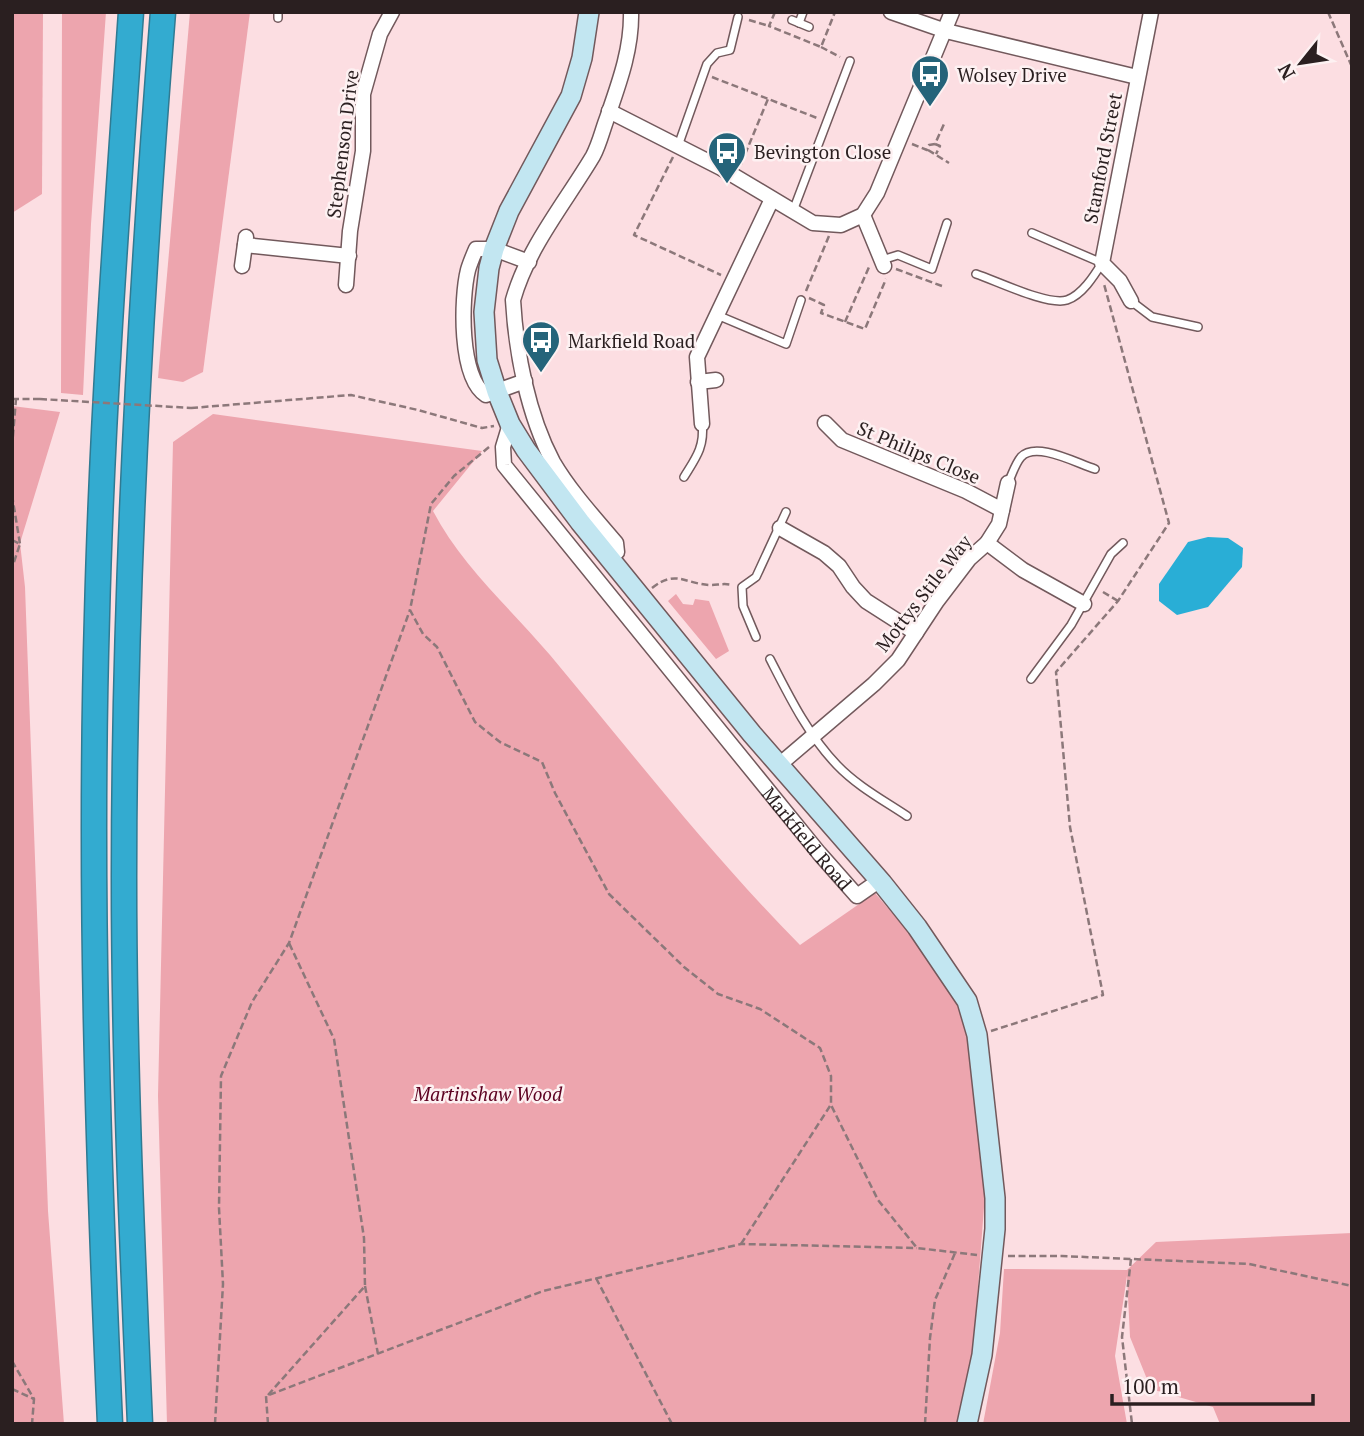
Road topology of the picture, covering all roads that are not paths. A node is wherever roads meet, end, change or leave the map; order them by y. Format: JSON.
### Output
{"nodes":[{"id":1,"x":131,"y":12,"type":"edge"},
{"id":2,"x":163,"y":12,"type":"edge"},
{"id":3,"x":391,"y":12,"type":"edge"},
{"id":4,"x":589,"y":12,"type":"edge"},
{"id":5,"x":631,"y":12,"type":"edge"},
{"id":6,"x":803,"y":12,"type":"edge"},
{"id":7,"x":891,"y":12,"type":"edge"},
{"id":8,"x":952,"y":12,"type":"edge"},
{"id":9,"x":1151,"y":12,"type":"edge"},
{"id":10,"x":738,"y":17,"type":"road end"},
{"id":11,"x":809,"y":27,"type":"dead end"},
{"id":12,"x":946,"y":32,"type":"junction"},
{"id":13,"x":850,"y":61,"type":"road end"},
{"id":14,"x":1137,"y":77,"type":"junction"},
{"id":15,"x":609,"y":111,"type":"junction"},
{"id":16,"x":678,"y":146,"type":"junction"},
{"id":17,"x":772,"y":199,"type":"junction"},
{"id":18,"x":793,"y":211,"type":"junction"},
{"id":19,"x":863,"y":215,"type":"junction"},
{"id":20,"x":947,"y":223,"type":"dead end"},
{"id":21,"x":1032,"y":233,"type":"dead end"},
{"id":22,"x":494,"y":249,"type":"junction"},
{"id":23,"x":349,"y":256,"type":"junction"},
{"id":24,"x":529,"y":262,"type":"junction"},
{"id":25,"x":1102,"y":263,"type":"junction"},
{"id":26,"x":884,"y":265,"type":"joint"},
{"id":27,"x":243,"y":266,"type":"dead end"},
{"id":28,"x":976,"y":274,"type":"dead end"},
{"id":29,"x":346,"y":285,"type":"dead end"},
{"id":30,"x":801,"y":300,"type":"dead end"},
{"id":31,"x":1131,"y":301,"type":"joint"},
{"id":32,"x":718,"y":314,"type":"junction"},
{"id":33,"x":1198,"y":327,"type":"dead end"},
{"id":34,"x":716,"y":380,"type":"dead end"},
{"id":35,"x":525,"y":381,"type":"junction"},
{"id":36,"x":698,"y":382,"type":"junction"},
{"id":37,"x":496,"y":393,"type":"junction"},
{"id":38,"x":825,"y":423,"type":"dead end"},
{"id":39,"x":510,"y":424,"type":"junction"},
{"id":40,"x":702,"y":424,"type":"joint"},
{"id":41,"x":1095,"y":470,"type":"dead end"},
{"id":42,"x":684,"y":477,"type":"dead end"},
{"id":43,"x":1008,"y":483,"type":"joint"},
{"id":44,"x":1002,"y":510,"type":"junction"},
{"id":45,"x":786,"y":512,"type":"dead end"},
{"id":46,"x":780,"y":528,"type":"junction"},
{"id":47,"x":987,"y":543,"type":"junction"},
{"id":48,"x":1123,"y":543,"type":"dead end"},
{"id":49,"x":610,"y":558,"type":"junction"},
{"id":50,"x":1084,"y":604,"type":"junction"},
{"id":51,"x":916,"y":633,"type":"junction"},
{"id":52,"x":756,"y":637,"type":"dead end"},
{"id":53,"x":770,"y":659,"type":"dead end"},
{"id":54,"x":1031,"y":678,"type":"dead end"},
{"id":55,"x":813,"y":734,"type":"junction"},
{"id":56,"x":779,"y":765,"type":"junction"},
{"id":57,"x":907,"y":816,"type":"dead end"},
{"id":58,"x":880,"y":880,"type":"junction"},
{"id":59,"x":110,"y":1424,"type":"edge"},
{"id":60,"x":140,"y":1424,"type":"edge"},
{"id":61,"x":967,"y":1424,"type":"edge"}],
"edges":[{"from":1,"to":59,"type":"highway"},
{"from":2,"to":60,"type":"highway"},
{"from":3,"to":23,"type":"street","name":"Stephenson Drive"},
{"from":4,"to":22,"type":"street","name":"Markfield Road"},
{"from":5,"to":15,"type":"street","name":"Markfield Road"},
{"from":6,"to":11,"type":"lane"},
{"from":7,"to":12,"type":"street"},
{"from":8,"to":12,"type":"street"},
{"from":9,"to":14,"type":"street","name":"Stamford Street"},
{"from":10,"to":16,"type":"lane"},
{"from":12,"to":14,"type":"street"},
{"from":12,"to":19,"type":"street"},
{"from":13,"to":18,"type":"lane"},
{"from":14,"to":25,"type":"street","name":"Stamford Street"},
{"from":15,"to":16,"type":"street"},
{"from":15,"to":24,"type":"street","name":"Markfield Road"},
{"from":16,"to":17,"type":"street"},
{"from":17,"to":18,"type":"street"},
{"from":17,"to":32,"type":"street"},
{"from":18,"to":19,"type":"street"},
{"from":19,"to":26,"type":"street"},
{"from":20,"to":26,"type":"lane"},
{"from":21,"to":25,"type":"lane"},
{"from":22,"to":24,"type":"street"},
{"from":22,"to":37,"type":"street","name":"Markfield Road"},
{"from":23,"to":27,"type":"street"},
{"from":23,"to":29,"type":"street","name":"Stephenson Drive"},
{"from":24,"to":35,"type":"street","name":"Markfield Road"},
{"from":25,"to":28,"type":"lane"},
{"from":25,"to":31,"type":"street"},
{"from":30,"to":32,"type":"lane"},
{"from":31,"to":33,"type":"lane"},
{"from":32,"to":36,"type":"street"},
{"from":34,"to":36,"type":"street"},
{"from":35,"to":37,"type":"street"},
{"from":35,"to":49,"type":"street","name":"Markfield Road"},
{"from":36,"to":40,"type":"street"},
{"from":37,"to":39,"type":"street","name":"Markfield Road"},
{"from":38,"to":44,"type":"street","name":"St Philips Close"},
{"from":39,"to":49,"type":"street","name":"Markfield Road"},
{"from":39,"to":58,"type":"street","name":"Markfield Road"},
{"from":40,"to":42,"type":"lane"},
{"from":41,"to":43,"type":"lane"},
{"from":43,"to":44,"type":"street","name":"Mottys Stile Way"},
{"from":44,"to":47,"type":"street","name":"Mottys Stile Way"},
{"from":45,"to":46,"type":"lane"},
{"from":46,"to":51,"type":"street"},
{"from":46,"to":52,"type":"lane"},
{"from":47,"to":50,"type":"street"},
{"from":47,"to":51,"type":"street","name":"Mottys Stile Way"},
{"from":48,"to":50,"type":"lane"},
{"from":49,"to":56,"type":"street","name":"Markfield Road"},
{"from":50,"to":54,"type":"lane"},
{"from":51,"to":55,"type":"street","name":"Mottys Stile Way"},
{"from":53,"to":55,"type":"lane"},
{"from":55,"to":56,"type":"street","name":"Mottys Stile Way"},
{"from":55,"to":57,"type":"lane"},
{"from":56,"to":58,"type":"street","name":"Markfield Road"},
{"from":58,"to":61,"type":"street","name":"Markfield Road"}]}
